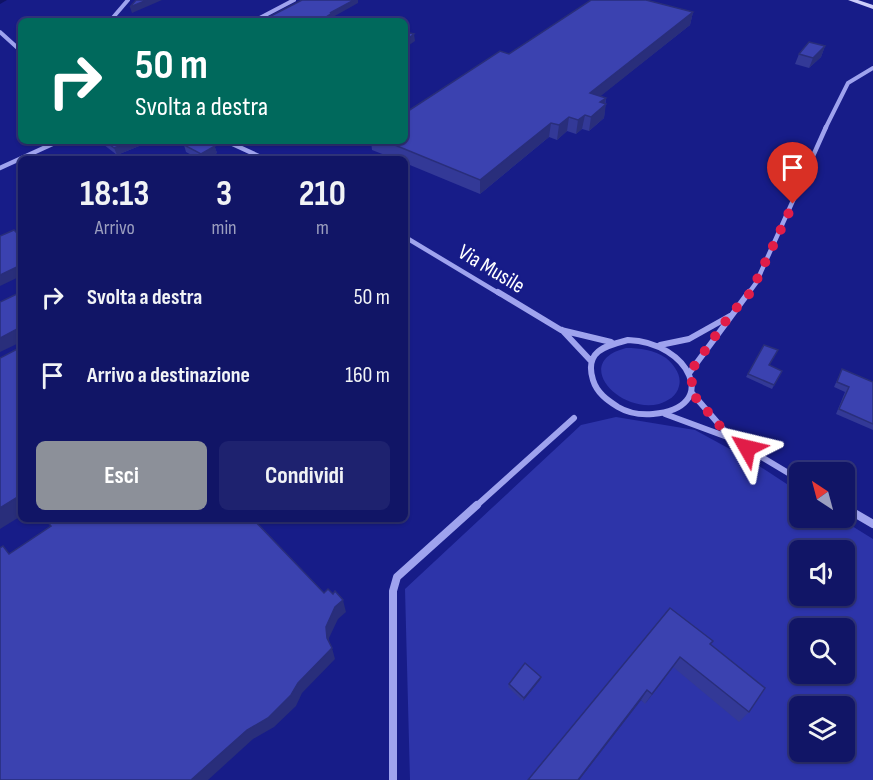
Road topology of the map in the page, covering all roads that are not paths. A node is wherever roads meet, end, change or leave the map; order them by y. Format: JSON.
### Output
{"nodes":[{"id":1,"x":128,"y":0,"type":"edge"},
{"id":2,"x":294,"y":0,"type":"edge"},
{"id":3,"x":851,"y":0,"type":"edge"},
{"id":4,"x":873,"y":7,"type":"edge"},
{"id":5,"x":113,"y":18,"type":"edge"},
{"id":6,"x":260,"y":18,"type":"edge"},
{"id":7,"x":0,"y":32,"type":"edge"},
{"id":8,"x":18,"y":48,"type":"edge"},
{"id":9,"x":873,"y":68,"type":"edge"},
{"id":10,"x":52,"y":144,"type":"edge"},
{"id":11,"x":232,"y":144,"type":"edge"},
{"id":12,"x":26,"y":156,"type":"edge"},
{"id":13,"x":258,"y":156,"type":"edge"},
{"id":14,"x":18,"y":160,"type":"edge"},
{"id":15,"x":0,"y":168,"type":"edge"},
{"id":16,"x":408,"y":239,"type":"edge"},
{"id":17,"x":730,"y":315,"type":"junction"},
{"id":18,"x":561,"y":330,"type":"junction"},
{"id":19,"x":613,"y":343,"type":"junction"},
{"id":20,"x":659,"y":345,"type":"junction"},
{"id":21,"x":591,"y":361,"type":"junction"},
{"id":22,"x":690,"y":372,"type":"junction"},
{"id":23,"x":691,"y":392,"type":"junction"},
{"id":24,"x":664,"y":414,"type":"junction"},
{"id":25,"x":574,"y":418,"type":"dead end"},
{"id":26,"x":730,"y":438,"type":"junction"},
{"id":27,"x":789,"y":473,"type":"edge"},
{"id":28,"x":855,"y":513,"type":"edge"},
{"id":29,"x":873,"y":524,"type":"edge"},
{"id":30,"x":393,"y":780,"type":"edge"}],
"edges":[{"from":1,"to":5,"type":"street"},
{"from":2,"to":6,"type":"street"},
{"from":3,"to":4,"type":"street"},
{"from":7,"to":8,"type":"street"},
{"from":9,"to":17,"type":"street"},
{"from":10,"to":12,"type":"street"},
{"from":11,"to":13,"type":"street"},
{"from":14,"to":15,"type":"street"},
{"from":16,"to":18,"type":"street","name":"Via Musile"},
{"from":17,"to":20,"type":"street"},
{"from":17,"to":22,"type":"street"},
{"from":18,"to":19,"type":"street"},
{"from":18,"to":21,"type":"street"},
{"from":19,"to":20,"type":"street"},
{"from":19,"to":21,"type":"street"},
{"from":20,"to":22,"type":"street"},
{"from":21,"to":24,"type":"street"},
{"from":22,"to":23,"type":"street"},
{"from":23,"to":24,"type":"street"},
{"from":23,"to":26,"type":"street"},
{"from":24,"to":26,"type":"street"},
{"from":25,"to":30,"type":"street"},
{"from":26,"to":27,"type":"street"},
{"from":28,"to":29,"type":"street"}]}
